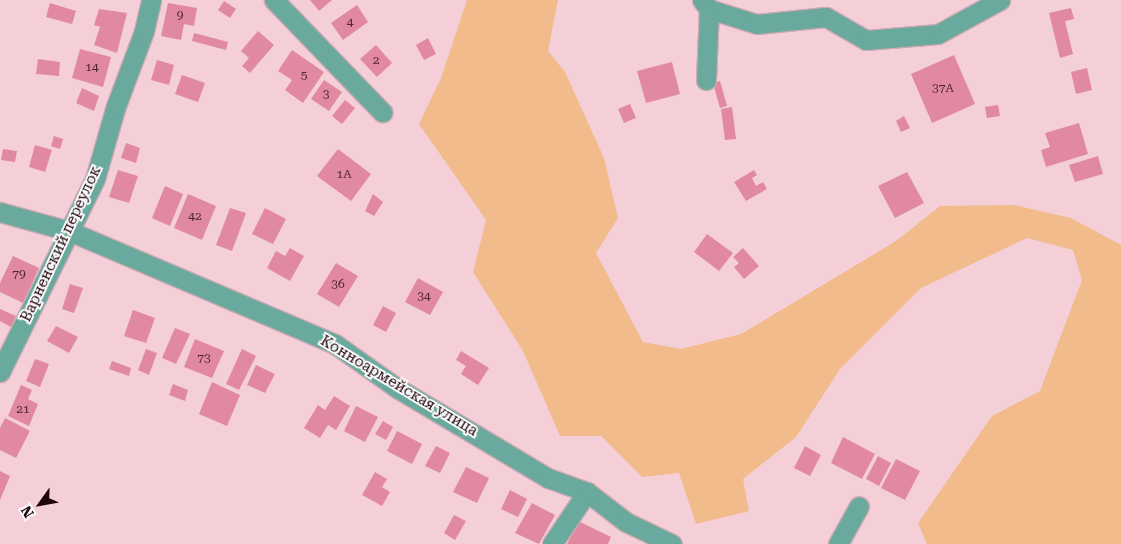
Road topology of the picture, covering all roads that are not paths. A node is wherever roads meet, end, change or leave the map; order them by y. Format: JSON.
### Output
{"nodes":[{"id":1,"x":151,"y":0,"type":"edge"},
{"id":2,"x":274,"y":0,"type":"edge"},
{"id":3,"x":1000,"y":0,"type":"edge"},
{"id":4,"x":706,"y":4,"type":"edge"},
{"id":5,"x":706,"y":80,"type":"dead end"},
{"id":6,"x":382,"y":112,"type":"dead end"},
{"id":7,"x":0,"y":212,"type":"edge"},
{"id":8,"x":69,"y":231,"type":"junction"},
{"id":9,"x":0,"y":372,"type":"edge"},
{"id":10,"x":587,"y":492,"type":"junction"},
{"id":11,"x":858,"y":506,"type":"dead end"},
{"id":12,"x":552,"y":544,"type":"edge"},
{"id":13,"x":672,"y":544,"type":"edge"},
{"id":14,"x":838,"y":544,"type":"edge"}],
"edges":[{"from":1,"to":8,"type":"street","name":"Варненский переулок"},
{"from":2,"to":6,"type":"street"},
{"from":3,"to":4,"type":"street"},
{"from":4,"to":5,"type":"street"},
{"from":7,"to":8,"type":"street","name":"Конноармейская улица"},
{"from":8,"to":9,"type":"street","name":"Варненский переулок"},
{"from":8,"to":10,"type":"street","name":"Конноармейская улица"},
{"from":10,"to":12,"type":"street"},
{"from":10,"to":13,"type":"street","name":"Конноармейская улица"},
{"from":11,"to":14,"type":"street"}]}
